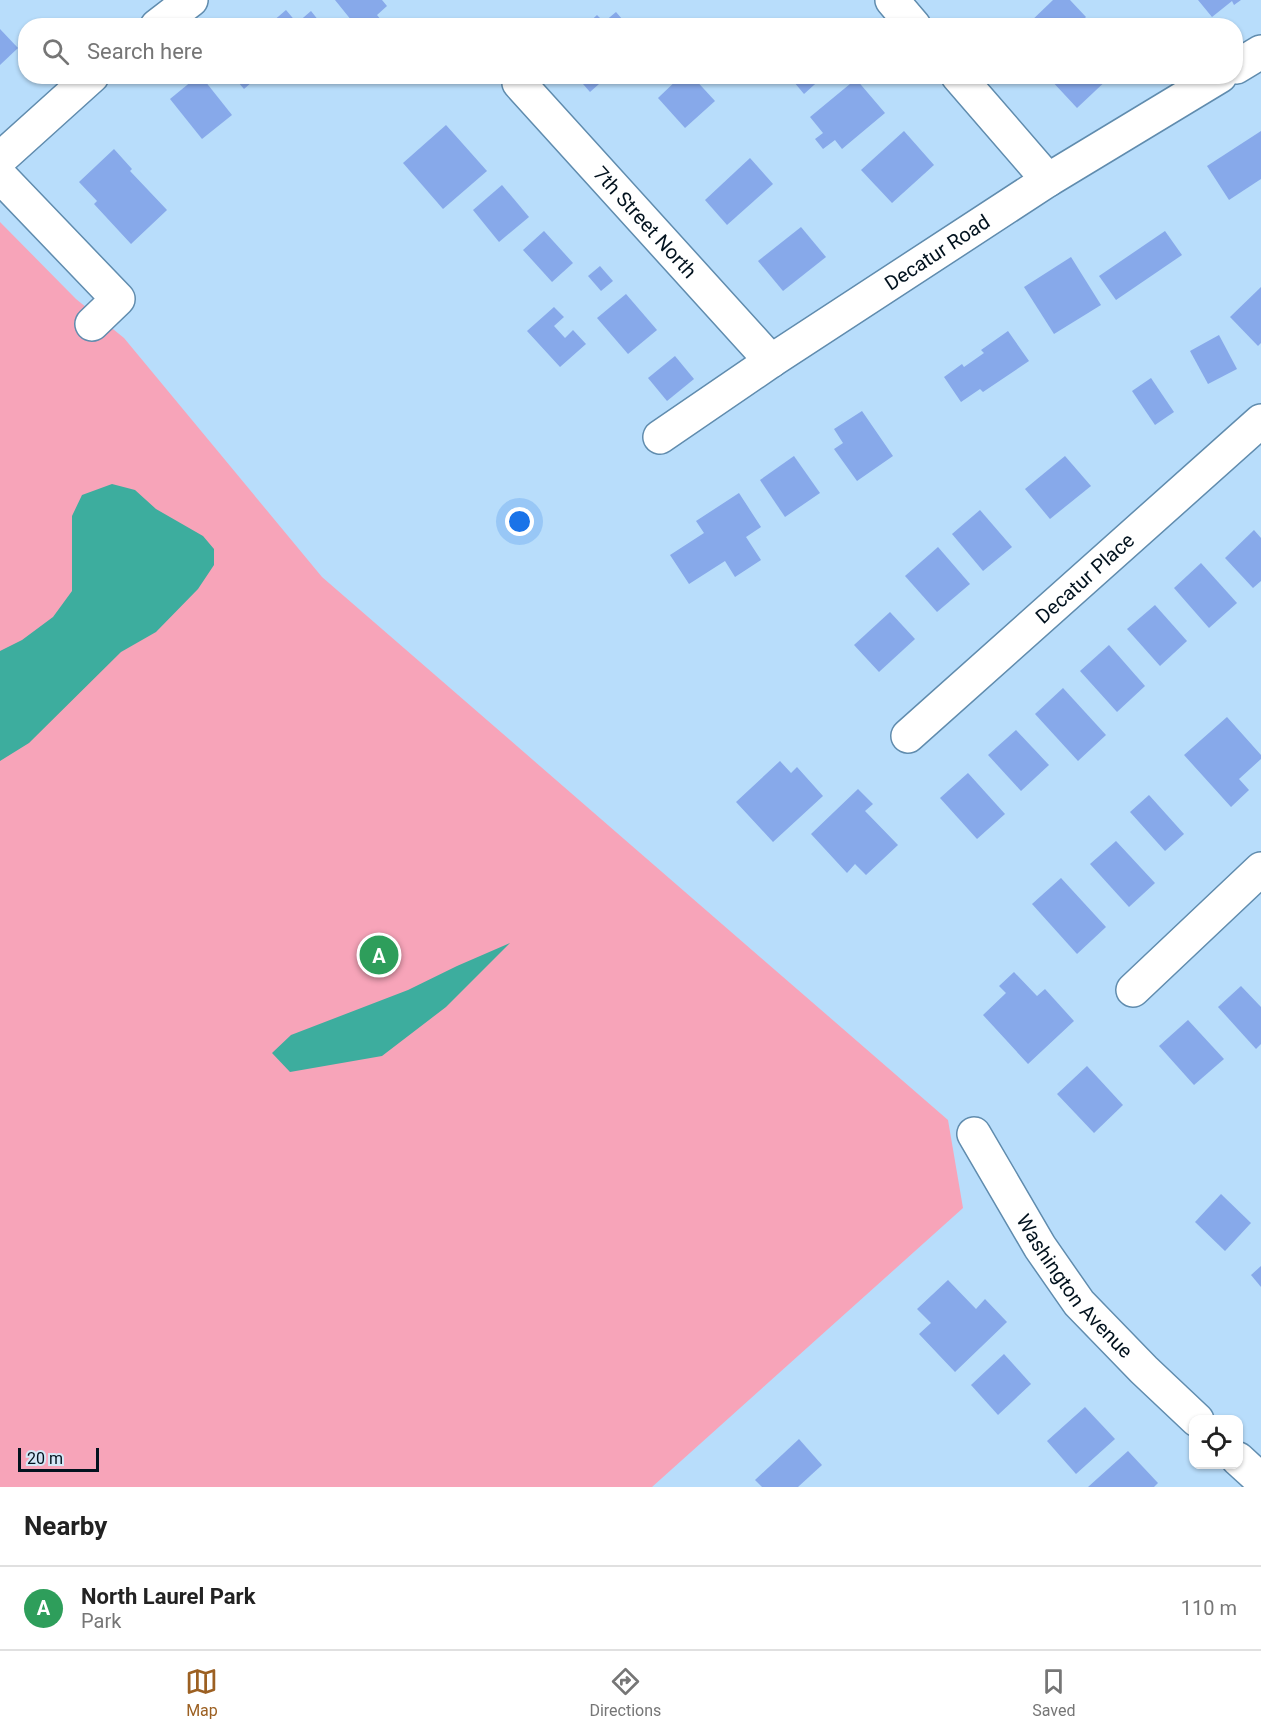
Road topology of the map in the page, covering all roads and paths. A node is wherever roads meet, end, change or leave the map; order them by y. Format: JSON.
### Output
{"nodes":[{"id":1,"x":191,"y":0,"type":"edge"},
{"id":2,"x":892,"y":0,"type":"edge"},
{"id":3,"x":167,"y":18,"type":"edge"},
{"id":4,"x":907,"y":18,"type":"edge"},
{"id":5,"x":1261,"y":52,"type":"edge"},
{"id":6,"x":1243,"y":63,"type":"edge"},
{"id":7,"x":83,"y":84,"type":"edge"},
{"id":8,"x":520,"y":84,"type":"edge"},
{"id":9,"x":965,"y":84,"type":"edge"},
{"id":10,"x":1207,"y":84,"type":"edge"},
{"id":11,"x":0,"y":159,"type":"edge"},
{"id":12,"x":0,"y":176,"type":"edge"},
{"id":13,"x":1048,"y":180,"type":"junction"},
{"id":14,"x":92,"y":324,"type":"dead end"},
{"id":15,"x":771,"y":361,"type":"junction"},
{"id":16,"x":1261,"y":420,"type":"edge"},
{"id":17,"x":660,"y":437,"type":"dead end"},
{"id":18,"x":908,"y":736,"type":"dead end"},
{"id":19,"x":1261,"y":869,"type":"edge"},
{"id":20,"x":1133,"y":990,"type":"dead end"},
{"id":21,"x":974,"y":1134,"type":"dead end"},
{"id":22,"x":1193,"y":1415,"type":"edge"},
{"id":23,"x":1243,"y":1463,"type":"edge"},
{"id":24,"x":1261,"y":1480,"type":"edge"}],
"edges":[{"from":1,"to":3,"type":"street"},
{"from":2,"to":4,"type":"street"},
{"from":5,"to":6,"type":"street"},
{"from":7,"to":11,"type":"street"},
{"from":8,"to":15,"type":"street","name":"7th Street North"},
{"from":9,"to":13,"type":"street"},
{"from":10,"to":13,"type":"street","name":"Decatur Road"},
{"from":12,"to":14,"type":"street"},
{"from":13,"to":15,"type":"street","name":"Decatur Road"},
{"from":15,"to":17,"type":"street","name":"Decatur Road"},
{"from":16,"to":18,"type":"street","name":"Decatur Place"},
{"from":19,"to":20,"type":"street"},
{"from":21,"to":22,"type":"street","name":"Washington Avenue"},
{"from":23,"to":24,"type":"street"}]}
